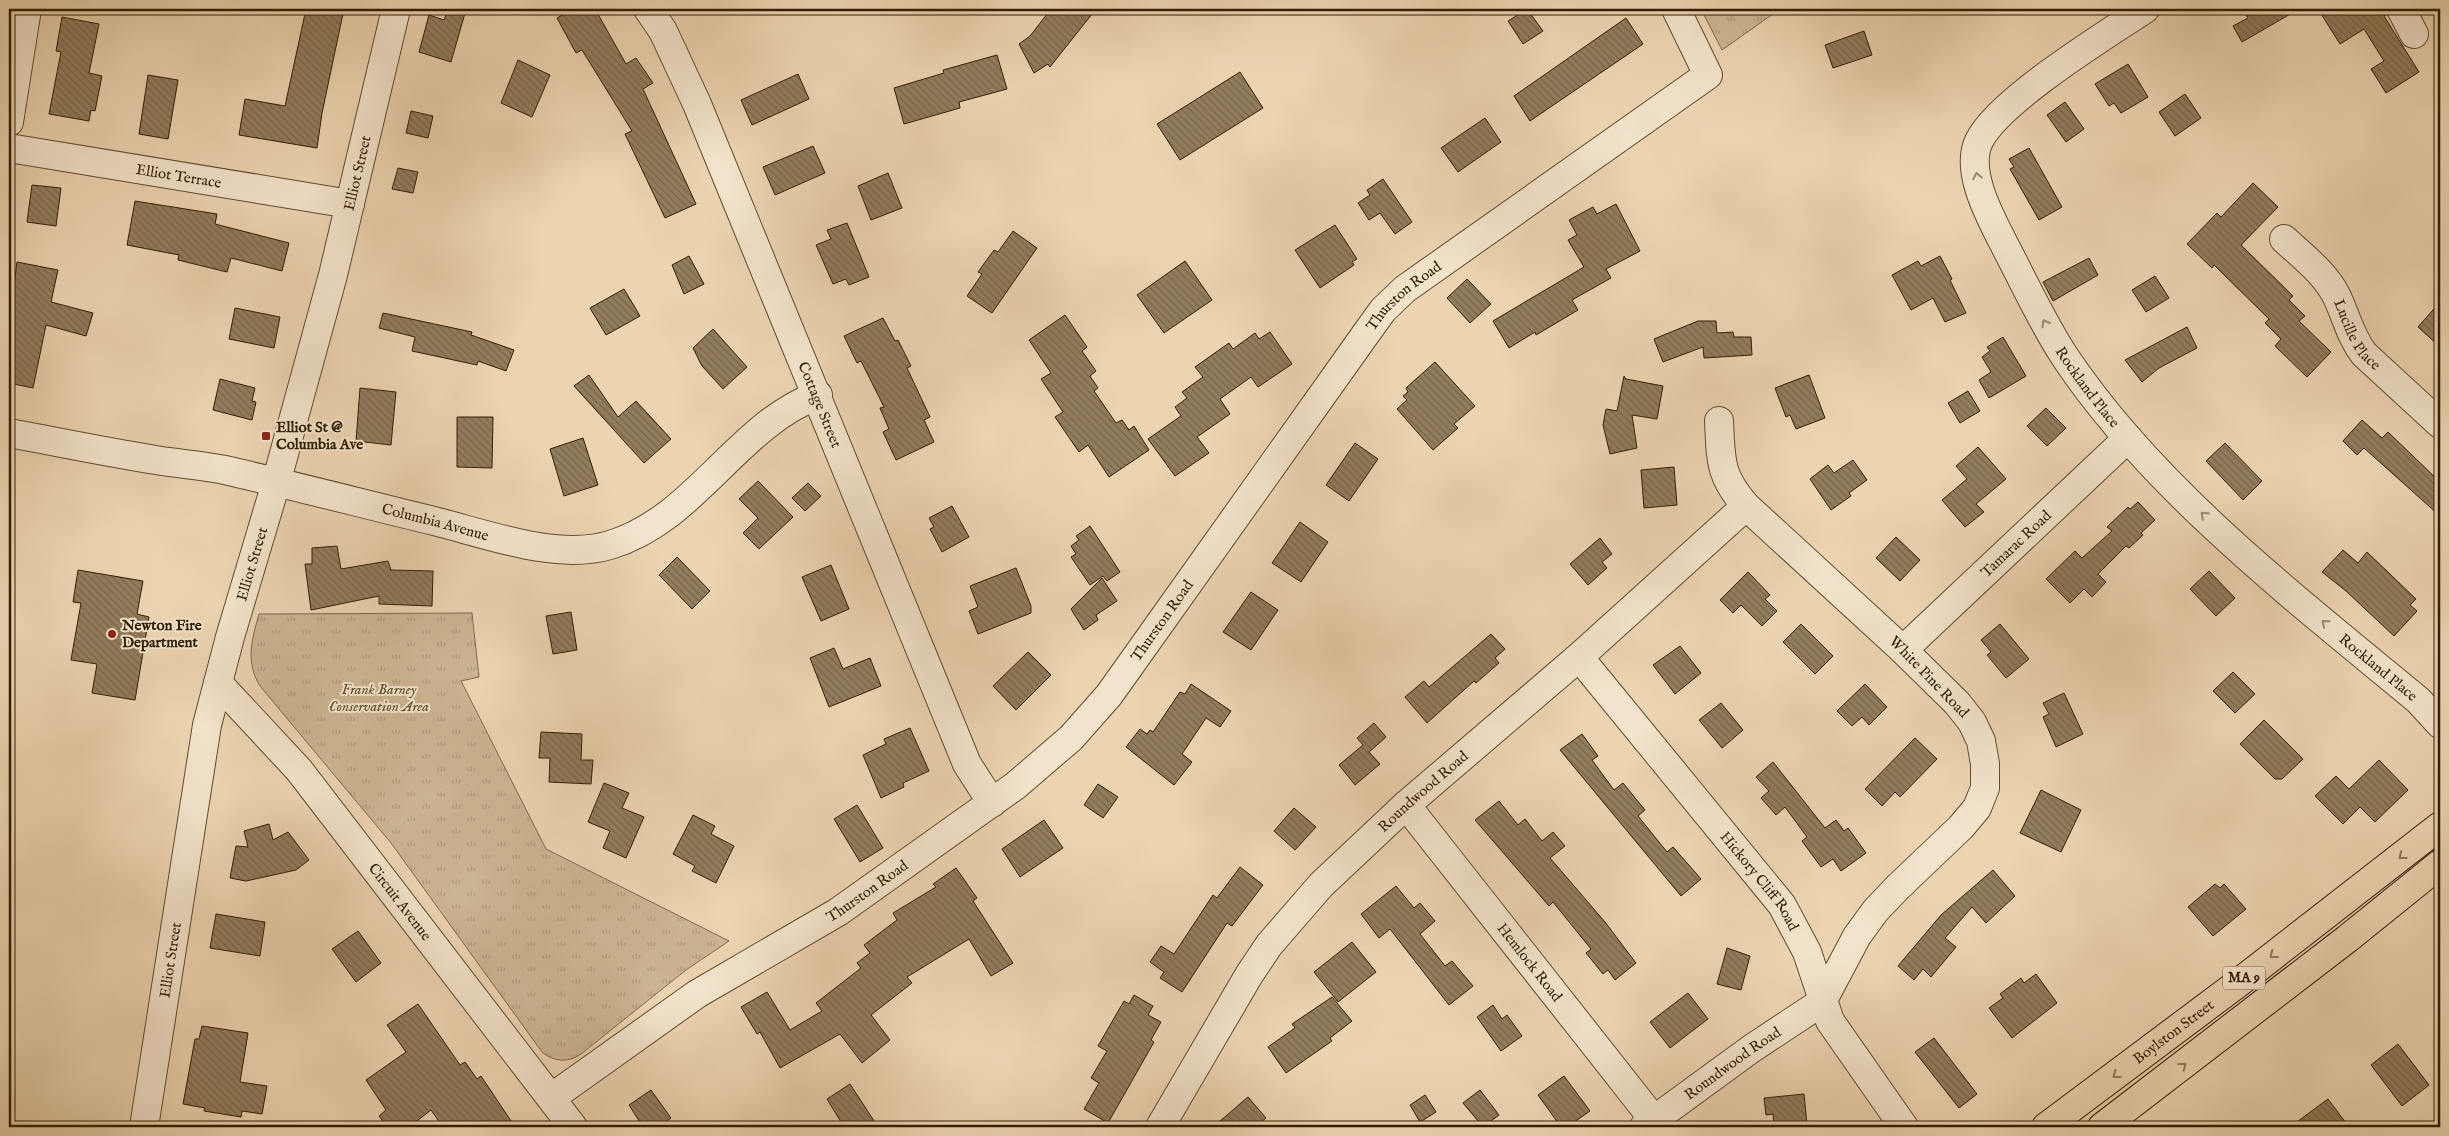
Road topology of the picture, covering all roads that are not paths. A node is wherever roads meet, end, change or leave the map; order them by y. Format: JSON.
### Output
{"nodes":[{"id":1,"x":27,"y":9,"type":"edge"},
{"id":2,"x":396,"y":9,"type":"edge"},
{"id":3,"x":648,"y":9,"type":"edge"},
{"id":4,"x":1676,"y":9,"type":"edge"},
{"id":5,"x":2145,"y":9,"type":"edge"},
{"id":6,"x":2400,"y":9,"type":"edge"},
{"id":7,"x":2414,"y":34,"type":"dead end"},
{"id":8,"x":9,"y":122,"type":"edge"},
{"id":9,"x":9,"y":148,"type":"edge"},
{"id":10,"x":350,"y":204,"type":"junction"},
{"id":11,"x":2284,"y":238,"type":"dead end"},
{"id":12,"x":818,"y":395,"type":"junction"},
{"id":13,"x":1719,"y":421,"type":"dead end"},
{"id":14,"x":2440,"y":424,"type":"edge"},
{"id":15,"x":9,"y":433,"type":"edge"},
{"id":16,"x":2128,"y":438,"type":"junction"},
{"id":17,"x":276,"y":483,"type":"junction"},
{"id":18,"x":1746,"y":506,"type":"junction"},
{"id":19,"x":1904,"y":650,"type":"junction"},
{"id":20,"x":1579,"y":656,"type":"junction"},
{"id":21,"x":218,"y":683,"type":"junction"},
{"id":22,"x":2440,"y":724,"type":"edge"},
{"id":23,"x":992,"y":803,"type":"junction"},
{"id":24,"x":1406,"y":805,"type":"junction"},
{"id":25,"x":2440,"y":826,"type":"edge"},
{"id":26,"x":2440,"y":864,"type":"edge"},
{"id":27,"x":2440,"y":881,"type":"edge"},
{"id":28,"x":2347,"y":939,"type":"junction"},
{"id":29,"x":1822,"y":1002,"type":"junction"},
{"id":30,"x":551,"y":1098,"type":"junction"},
{"id":31,"x":1649,"y":1124,"type":"edge"},
{"id":32,"x":144,"y":1127,"type":"edge"},
{"id":33,"x":573,"y":1127,"type":"edge"},
{"id":34,"x":1160,"y":1127,"type":"edge"},
{"id":35,"x":1904,"y":1127,"type":"edge"},
{"id":36,"x":2046,"y":1127,"type":"edge"},
{"id":37,"x":2102,"y":1127,"type":"edge"}],
"edges":[{"from":1,"to":8,"type":"street"},
{"from":2,"to":10,"type":"street","name":"Elliot Street"},
{"from":3,"to":12,"type":"street","name":"Cottage Street"},
{"from":4,"to":23,"type":"street","name":"Thurston Road"},
{"from":16,"to":5,"type":"street","name":"Rockland Place","one_way":true},
{"from":6,"to":7,"type":"street"},
{"from":9,"to":10,"type":"street","name":"Elliot Terrace"},
{"from":10,"to":17,"type":"street","name":"Elliot Street"},
{"from":11,"to":14,"type":"street","name":"Lucille Place"},
{"from":12,"to":17,"type":"street","name":"Columbia Avenue"},
{"from":12,"to":23,"type":"street","name":"Cottage Street"},
{"from":13,"to":18,"type":"street","name":"White Pine Road"},
{"from":15,"to":17,"type":"street","name":"Columbia Avenue"},
{"from":16,"to":19,"type":"street","name":"Tamarac Road"},
{"from":22,"to":16,"type":"street","name":"Rockland Place","one_way":true},
{"from":17,"to":21,"type":"street","name":"Elliot Street"},
{"from":18,"to":19,"type":"street","name":"White Pine Road"},
{"from":18,"to":20,"type":"street","name":"Roundwood Road"},
{"from":19,"to":29,"type":"street","name":"White Pine Road"},
{"from":20,"to":24,"type":"street","name":"Roundwood Road"},
{"from":20,"to":29,"type":"street","name":"Hickory Cliff Road"},
{"from":21,"to":30,"type":"street","name":"Circuit Avenue"},
{"from":21,"to":32,"type":"street","name":"Elliot Street"},
{"from":23,"to":30,"type":"street","name":"Thurston Road"},
{"from":24,"to":31,"type":"street","name":"Hemlock Road"},
{"from":24,"to":34,"type":"street","name":"Roundwood Road"},
{"from":25,"to":36,"type":"highway","name":"Boylston Street","number":"MA 9","one_way":true},
{"from":26,"to":28,"type":"highway","number":"MA 9"},
{"from":27,"to":28,"type":"street"},
{"from":37,"to":28,"type":"highway","number":"MA 9","one_way":true},
{"from":29,"to":31,"type":"street","name":"Roundwood Road"},
{"from":29,"to":35,"type":"street","name":"Hickory Cliff Road"},
{"from":30,"to":33,"type":"street","name":"Circuit Avenue"}]}
